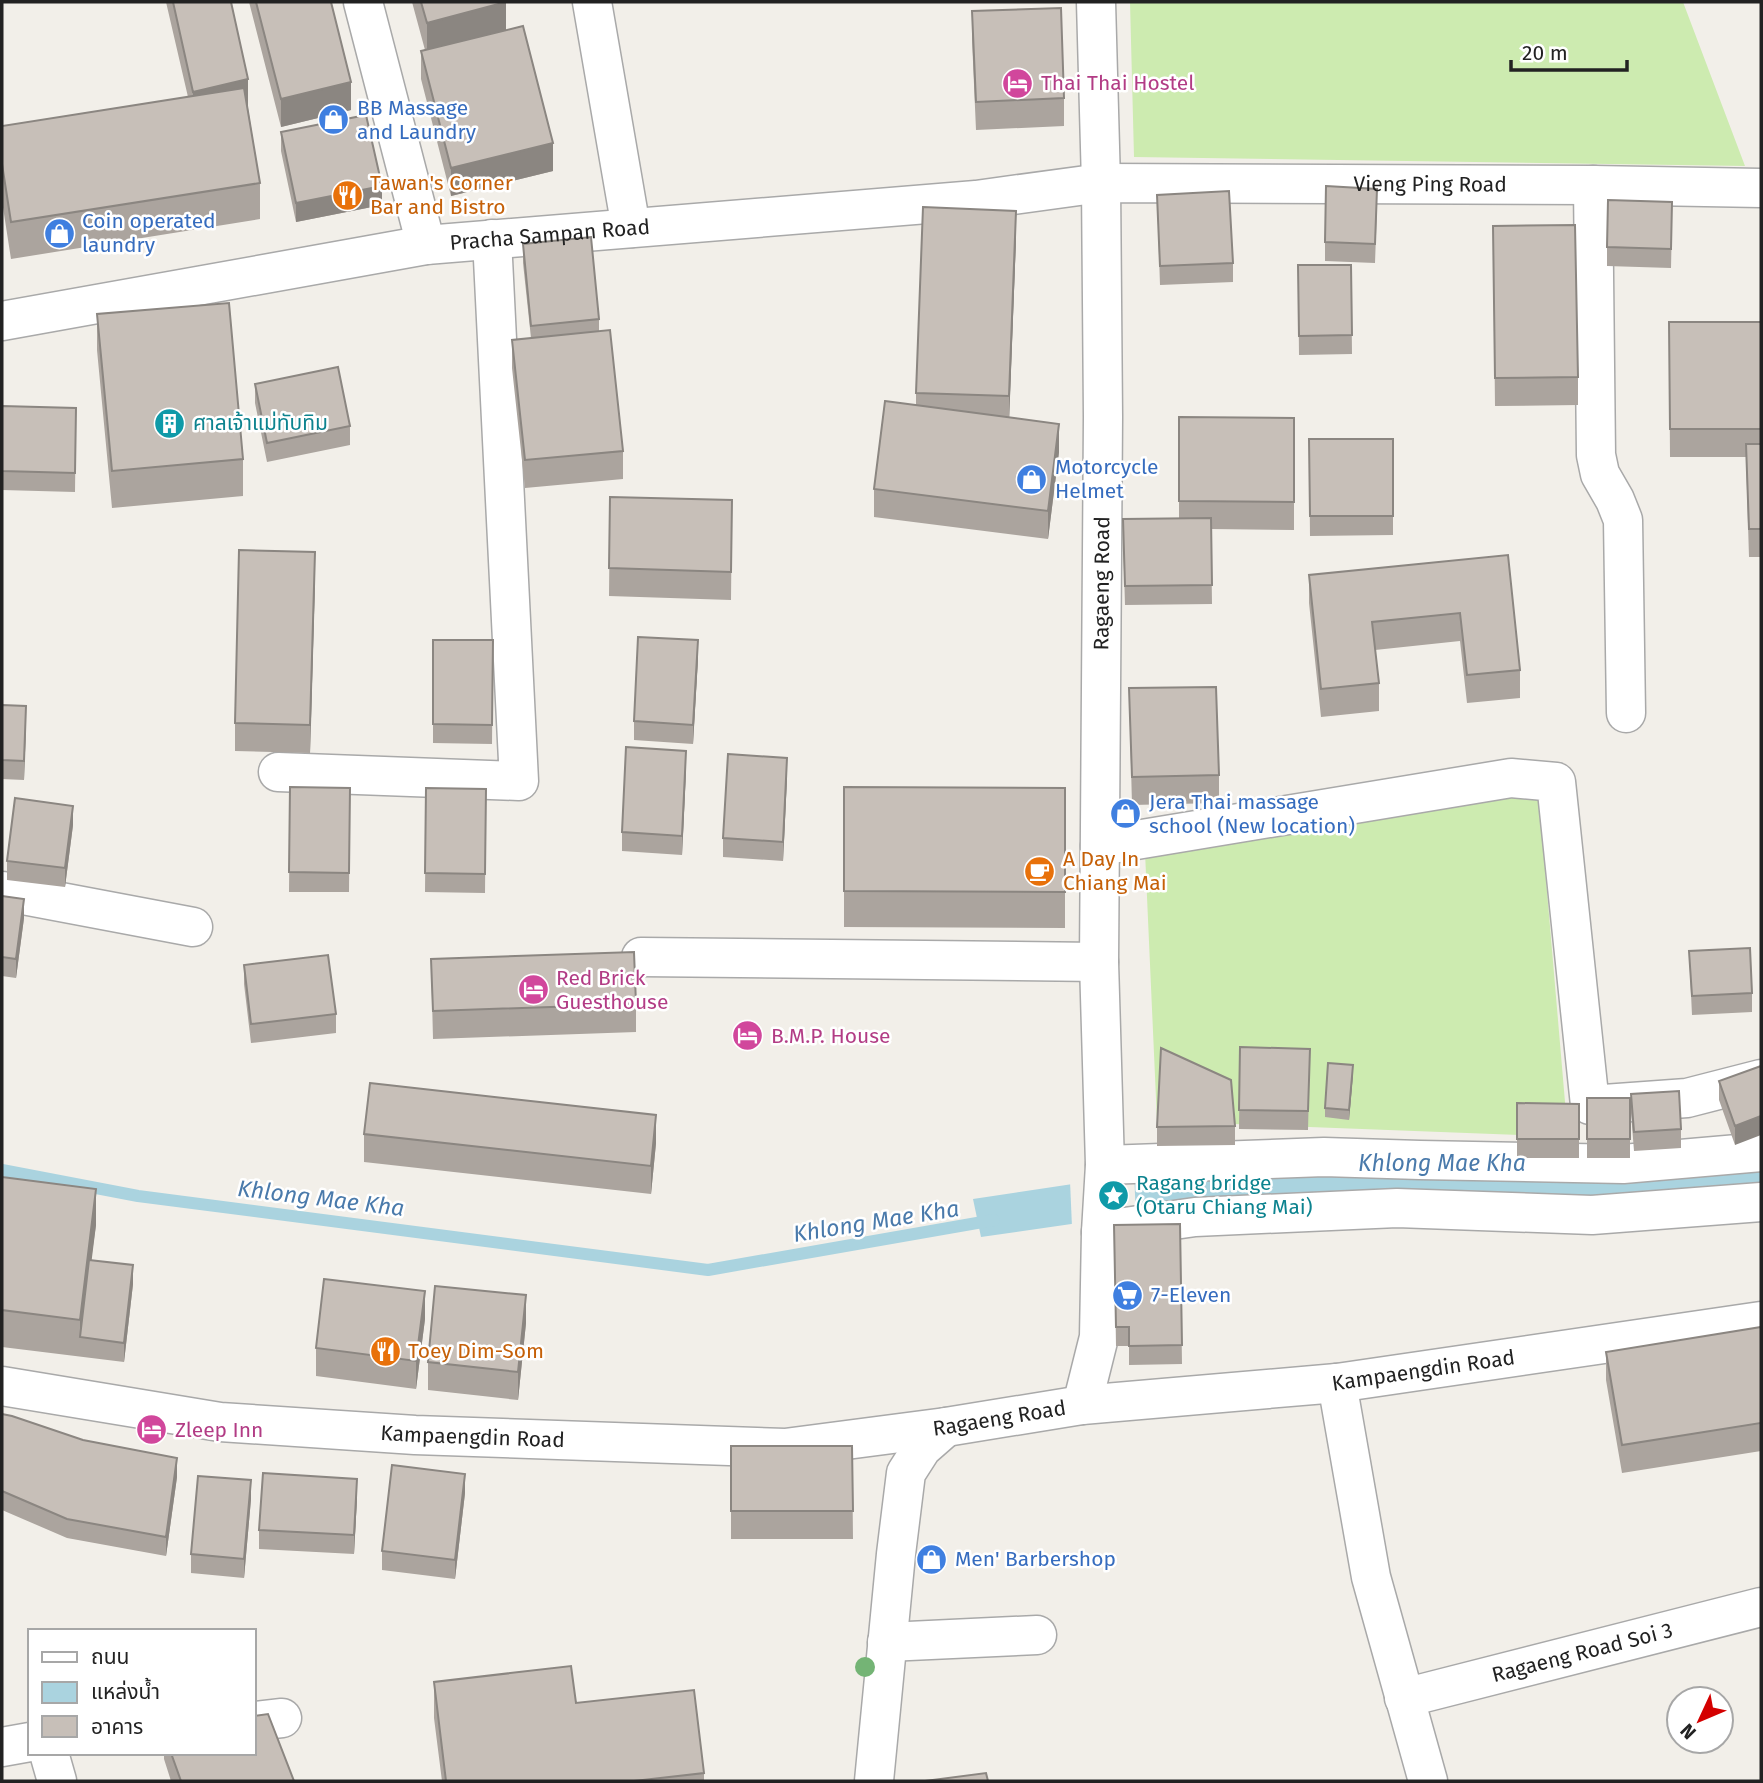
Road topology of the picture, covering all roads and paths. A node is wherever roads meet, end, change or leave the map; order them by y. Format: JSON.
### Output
{"nodes":[{"id":1,"x":363,"y":2,"type":"edge"},
{"id":2,"x":592,"y":2,"type":"edge"},
{"id":3,"x":1096,"y":2,"type":"edge"},
{"id":4,"x":1101,"y":183,"type":"junction"},
{"id":5,"x":1593,"y":185,"type":"junction"},
{"id":6,"x":1761,"y":188,"type":"edge"},
{"id":7,"x":631,"y":228,"type":"junction"},
{"id":8,"x":492,"y":239,"type":"junction"},
{"id":9,"x":426,"y":245,"type":"junction"},
{"id":10,"x":2,"y":321,"type":"edge"},
{"id":11,"x":1626,"y":713,"type":"dead end"},
{"id":12,"x":278,"y":772,"type":"dead end"},
{"id":13,"x":1100,"y":846,"type":"junction"},
{"id":14,"x":2,"y":891,"type":"edge"},
{"id":15,"x":193,"y":927,"type":"dead end"},
{"id":16,"x":641,"y":957,"type":"dead end"},
{"id":17,"x":1099,"y":962,"type":"junction"},
{"id":18,"x":1761,"y":1079,"type":"edge"},
{"id":19,"x":1761,"y":1152,"type":"edge"},
{"id":20,"x":1114,"y":1165,"type":"junction"},
{"id":21,"x":1761,"y":1202,"type":"edge"},
{"id":22,"x":1113,"y":1230,"type":"junction"},
{"id":23,"x":1761,"y":1321,"type":"edge"},
{"id":24,"x":1336,"y":1383,"type":"junction"},
{"id":25,"x":2,"y":1386,"type":"edge"},
{"id":26,"x":1082,"y":1405,"type":"junction"},
{"id":27,"x":946,"y":1427,"type":"junction"},
{"id":28,"x":1761,"y":1607,"type":"edge"},
{"id":29,"x":1037,"y":1635,"type":"dead end"},
{"id":30,"x":887,"y":1642,"type":"junction"},
{"id":31,"x":1404,"y":1698,"type":"junction"},
{"id":32,"x":28,"y":1742,"type":"edge"},
{"id":33,"x":2,"y":1747,"type":"edge"},
{"id":34,"x":49,"y":1755,"type":"edge"},
{"id":35,"x":57,"y":1781,"type":"edge"},
{"id":36,"x":874,"y":1781,"type":"edge"},
{"id":37,"x":1428,"y":1781,"type":"edge"}],
"edges":[{"from":1,"to":9,"type":"street"},
{"from":2,"to":7,"type":"street"},
{"from":3,"to":4,"type":"street","name":"Ragaeng Road"},
{"from":4,"to":5,"type":"street","name":"Vieng Ping Road"},
{"from":4,"to":7,"type":"street","name":"Pracha Sampan Road"},
{"from":4,"to":13,"type":"street","name":"Ragaeng Road"},
{"from":5,"to":6,"type":"street","name":"Vieng Ping Road"},
{"from":5,"to":11,"type":"street"},
{"from":7,"to":8,"type":"street","name":"Pracha Sampan Road"},
{"from":8,"to":9,"type":"street","name":"Pracha Sampan Road"},
{"from":8,"to":12,"type":"street"},
{"from":9,"to":10,"type":"street","name":"Pracha Sampan Road"},
{"from":13,"to":17,"type":"street","name":"Ragaeng Road"},
{"from":13,"to":18,"type":"street"},
{"from":14,"to":15,"type":"street"},
{"from":16,"to":17,"type":"street"},
{"from":17,"to":20,"type":"street","name":"Ragaeng Road"},
{"from":19,"to":20,"type":"street"},
{"from":20,"to":22,"type":"street","name":"Ragaeng Road"},
{"from":21,"to":22,"type":"street"},
{"from":22,"to":26,"type":"street","name":"Ragaeng Road"},
{"from":23,"to":24,"type":"street","name":"Kampaengdin Road"},
{"from":24,"to":26,"type":"street","name":"Kampaengdin Road"},
{"from":24,"to":31,"type":"street"},
{"from":25,"to":27,"type":"street","name":"Kampaengdin Road"},
{"from":26,"to":27,"type":"street","name":"Ragaeng Road"},
{"from":27,"to":30,"type":"street","name":"Ragaeng Road"},
{"from":28,"to":31,"type":"street","name":"Ragaeng Road Soi 3"},
{"from":29,"to":30,"type":"street"},
{"from":30,"to":36,"type":"street","name":"Ragaeng Road"},
{"from":31,"to":37,"type":"street"},
{"from":32,"to":33,"type":"street"},
{"from":34,"to":35,"type":"street"}]}
